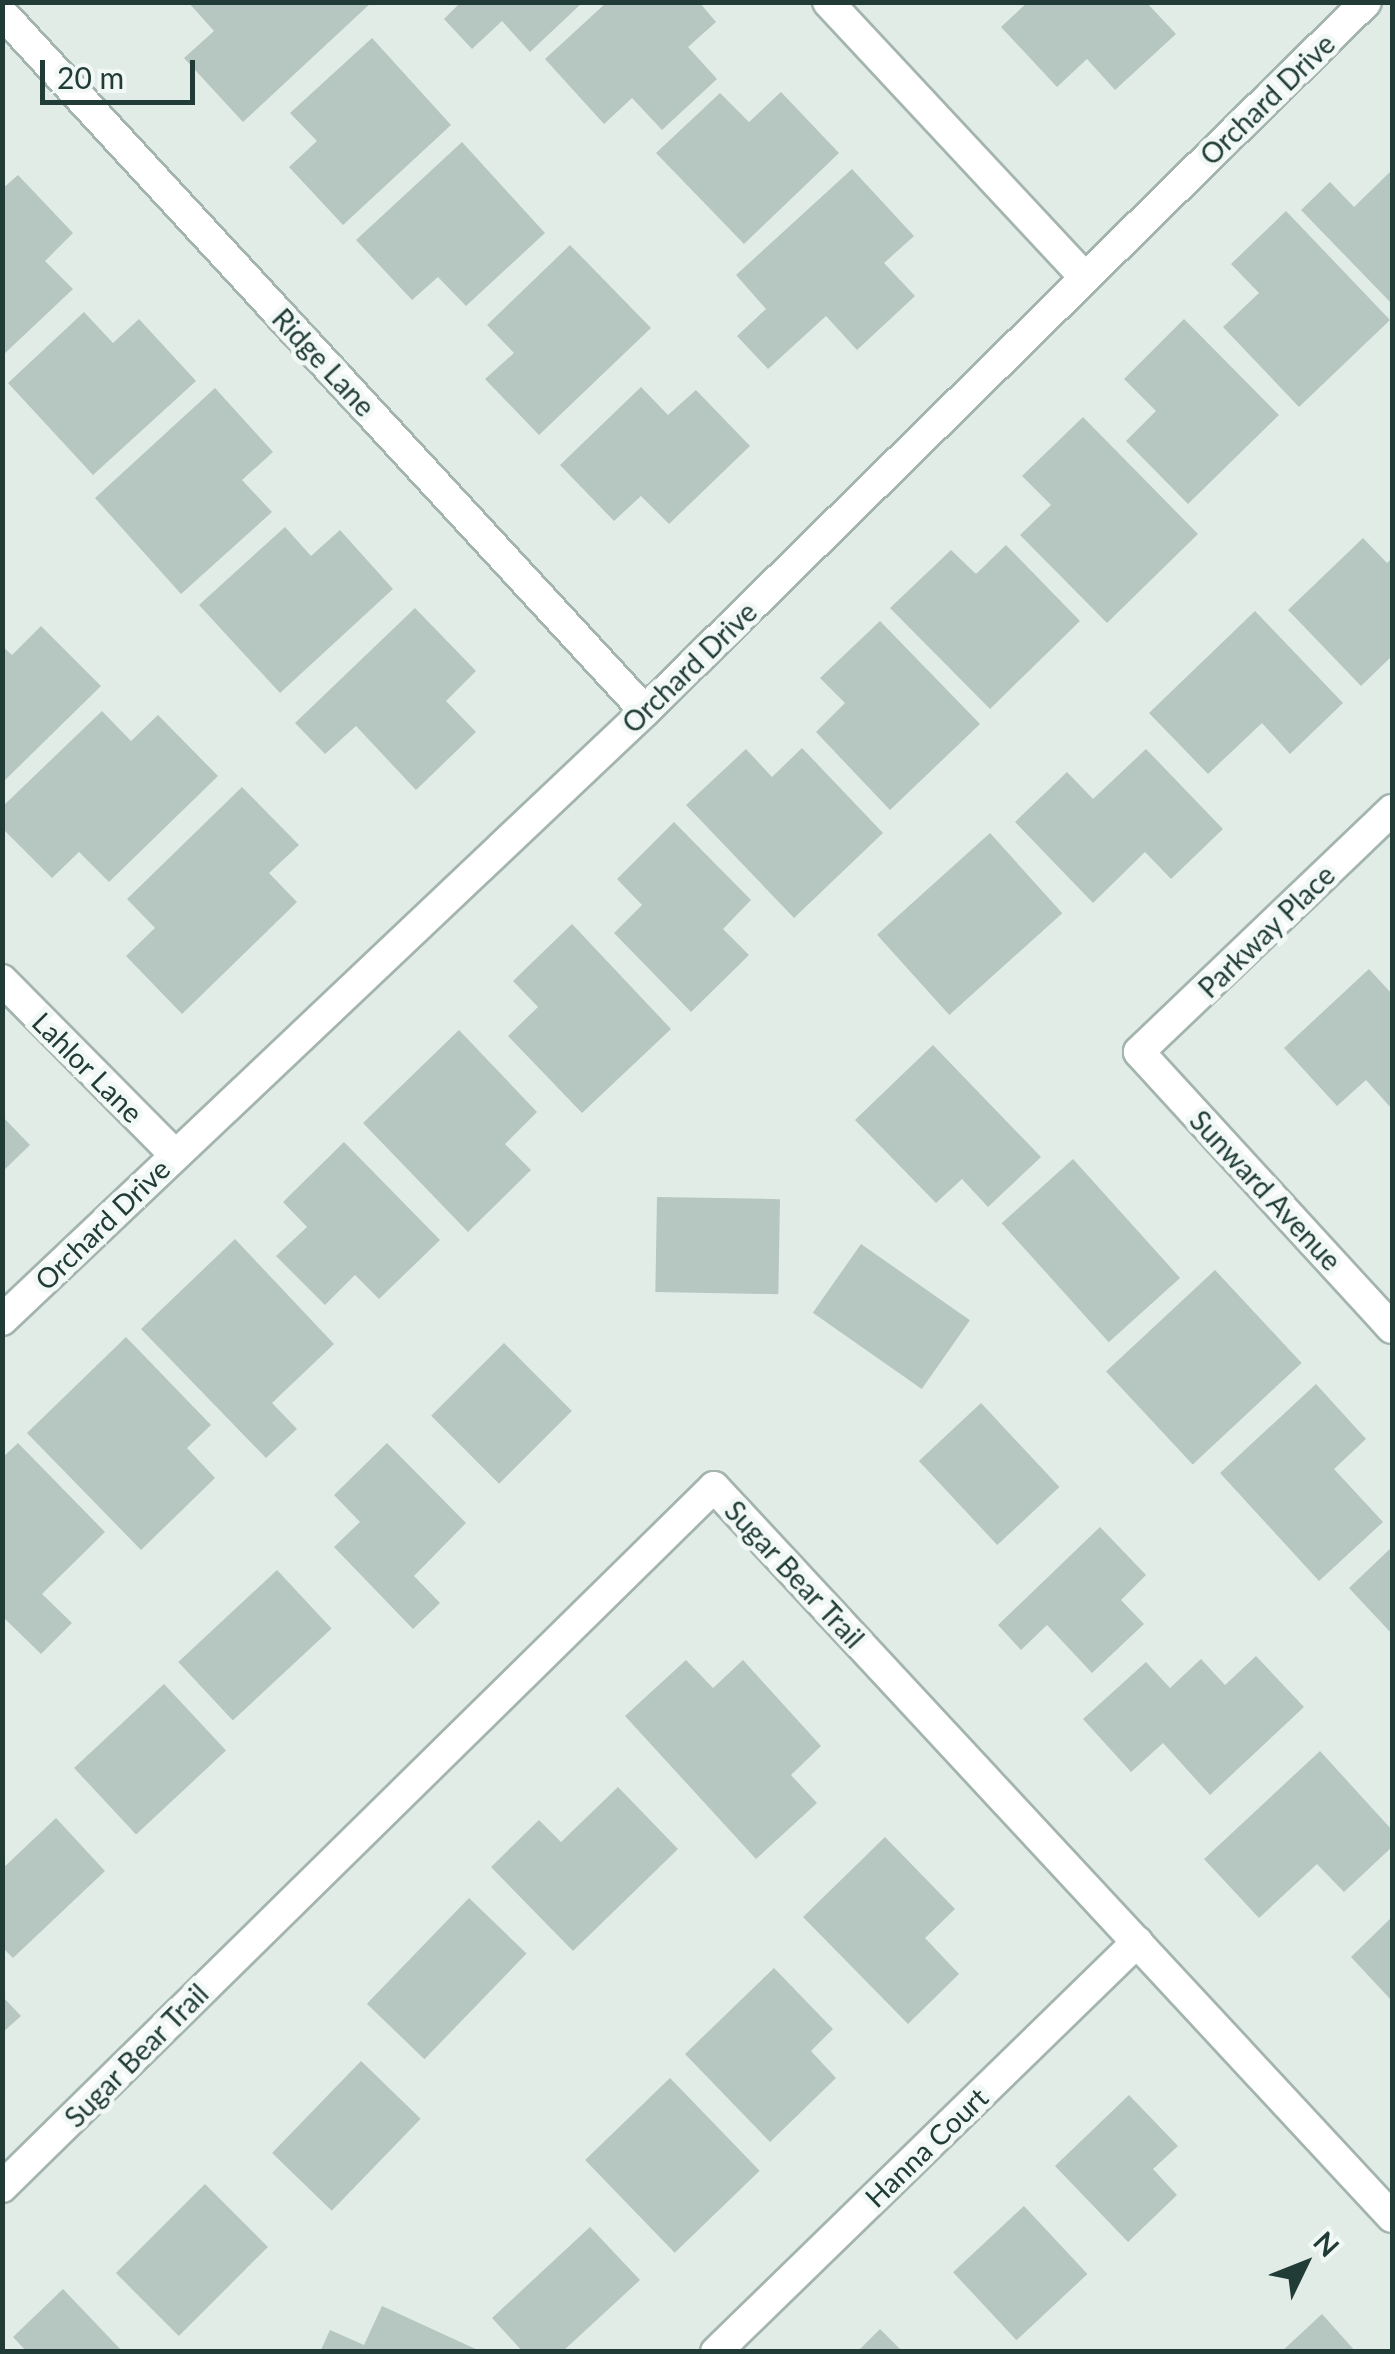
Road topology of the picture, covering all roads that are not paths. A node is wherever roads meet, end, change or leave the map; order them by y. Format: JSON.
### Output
{"nodes":[{"id":1,"x":828,"y":2,"type":"edge"},
{"id":2,"x":1366,"y":2,"type":"edge"},
{"id":3,"x":2,"y":13,"type":"edge"},
{"id":4,"x":1084,"y":277,"type":"junction"},
{"id":5,"x":645,"y":710,"type":"junction"},
{"id":6,"x":1392,"y":810,"type":"edge"},
{"id":7,"x":2,"y":980,"type":"edge"},
{"id":8,"x":1138,"y":1052,"type":"joint"},
{"id":9,"x":174,"y":1154,"type":"junction"},
{"id":10,"x":2,"y":1320,"type":"edge"},
{"id":11,"x":1392,"y":1328,"type":"edge"},
{"id":12,"x":1137,"y":1942,"type":"junction"},
{"id":13,"x":2,"y":2186,"type":"edge"},
{"id":14,"x":1392,"y":2217,"type":"edge"},
{"id":15,"x":716,"y":2352,"type":"edge"}],
"edges":[{"from":1,"to":4,"type":"street"},
{"from":2,"to":4,"type":"street","name":"Orchard Drive"},
{"from":3,"to":5,"type":"street","name":"Ridge Lane"},
{"from":4,"to":5,"type":"street","name":"Orchard Drive"},
{"from":5,"to":9,"type":"street","name":"Orchard Drive"},
{"from":6,"to":8,"type":"street","name":"Parkway Place"},
{"from":7,"to":9,"type":"street","name":"Lahlor Lane"},
{"from":8,"to":11,"type":"street","name":"Sunward Avenue"},
{"from":9,"to":10,"type":"street","name":"Orchard Drive"},
{"from":12,"to":13,"type":"street","name":"Sugar Bear Trail"},
{"from":12,"to":14,"type":"street","name":"Sugar Bear Trail"},
{"from":12,"to":15,"type":"street","name":"Hanna Court"}]}
